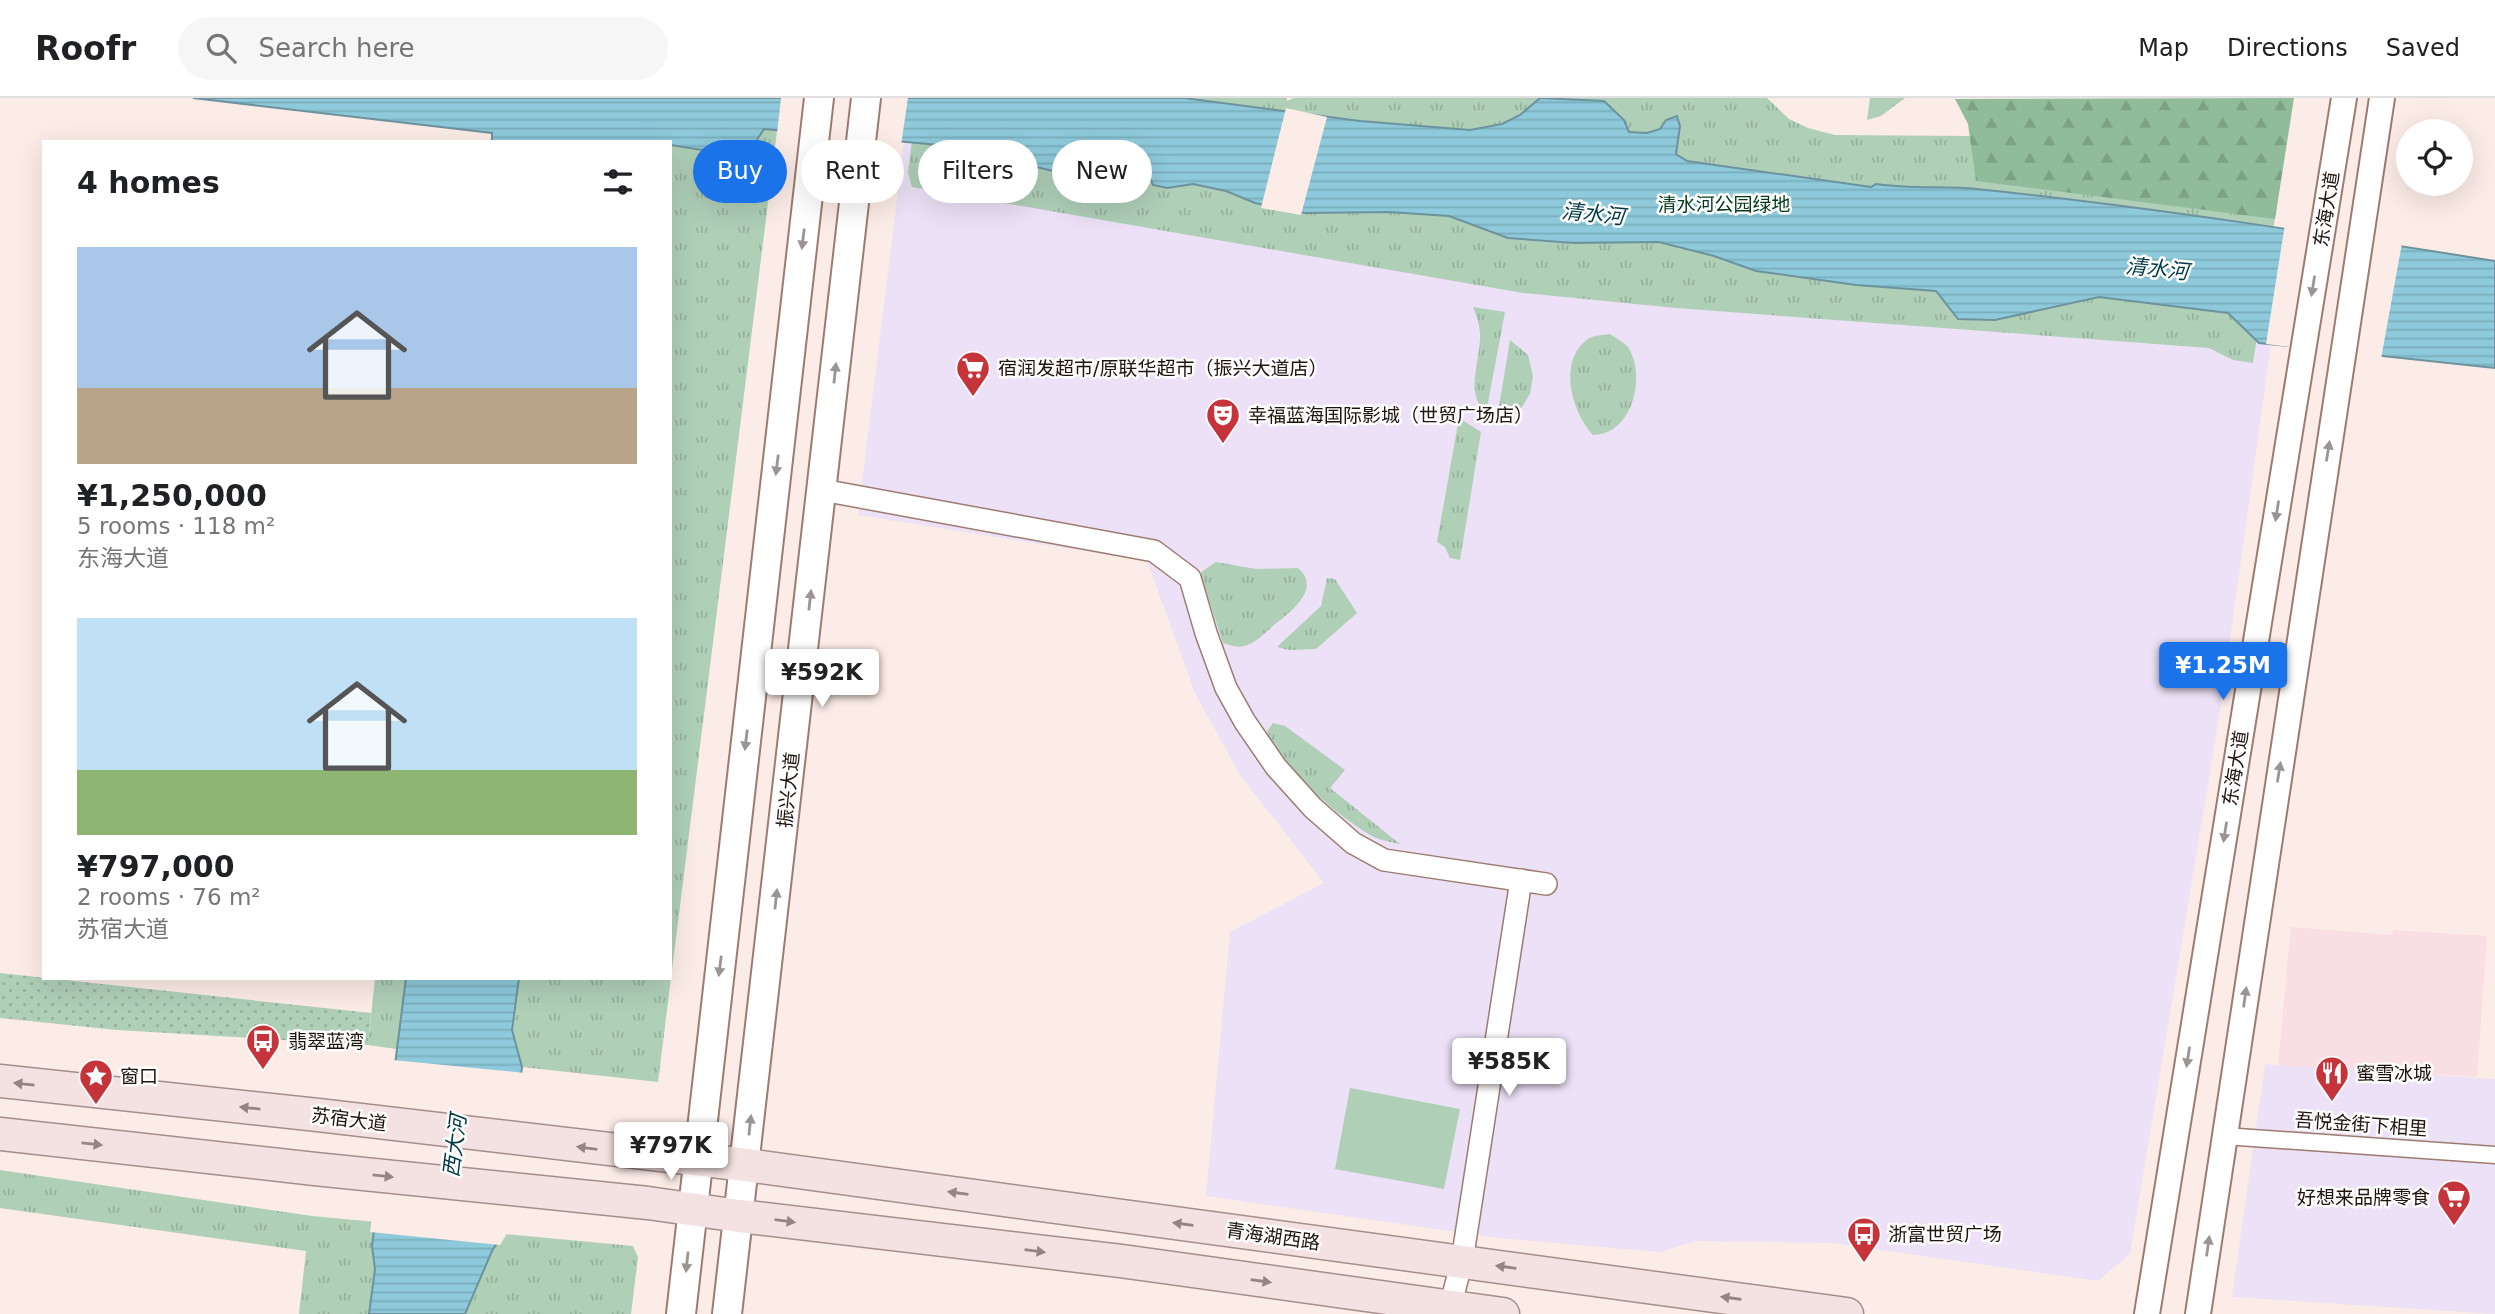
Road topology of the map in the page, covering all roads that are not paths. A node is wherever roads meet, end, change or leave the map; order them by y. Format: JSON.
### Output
{"nodes":[{"id":1,"x":819,"y":98,"type":"edge"},
{"id":2,"x":866,"y":98,"type":"edge"},
{"id":3,"x":2344,"y":98,"type":"edge"},
{"id":4,"x":2382,"y":98,"type":"edge"},
{"id":5,"x":822,"y":490,"type":"junction"},
{"id":6,"x":1521,"y":880,"type":"junction"},
{"id":7,"x":1546,"y":884,"type":"dead end"},
{"id":8,"x":0,"y":1082,"type":"edge"},
{"id":9,"x":0,"y":1133,"type":"edge"},
{"id":10,"x":2224,"y":1136,"type":"junction"},
{"id":11,"x":2495,"y":1155,"type":"edge"},
{"id":12,"x":698,"y":1159,"type":"junction"},
{"id":13,"x":746,"y":1165,"type":"junction"},
{"id":14,"x":693,"y":1209,"type":"junction"},
{"id":15,"x":739,"y":1216,"type":"junction"},
{"id":16,"x":1462,"y":1261,"type":"junction"},
{"id":17,"x":1450,"y":1307,"type":"junction"},
{"id":18,"x":681,"y":1314,"type":"edge"},
{"id":19,"x":727,"y":1314,"type":"edge"},
{"id":20,"x":1503,"y":1314,"type":"edge"},
{"id":21,"x":1847,"y":1314,"type":"edge"},
{"id":22,"x":2147,"y":1314,"type":"edge"},
{"id":23,"x":2198,"y":1314,"type":"edge"}],
"edges":[{"from":1,"to":12,"type":"main road","one_way":true},
{"from":5,"to":2,"type":"main road","name":"振兴大道","one_way":true},
{"from":3,"to":22,"type":"street","name":"东海大道","one_way":true},
{"from":10,"to":4,"type":"street","name":"东海大道","one_way":true},
{"from":5,"to":6,"type":"street"},
{"from":13,"to":5,"type":"main road","name":"振兴大道","one_way":true},
{"from":6,"to":7,"type":"street"},
{"from":6,"to":16,"type":"street"},
{"from":12,"to":8,"type":"main road","name":"苏宿大道","one_way":true},
{"from":9,"to":14,"type":"main road","one_way":true},
{"from":10,"to":11,"type":"street","name":"吾悦金街下相里"},
{"from":23,"to":10,"type":"street","name":"东海大道","one_way":true},
{"from":12,"to":13,"type":"main road","name":"青海湖西路"},
{"from":12,"to":14,"type":"main road"},
{"from":13,"to":15,"type":"main road","name":"振兴大道"},
{"from":16,"to":13,"type":"main road","name":"青海湖西路","one_way":true},
{"from":14,"to":15,"type":"main road"},
{"from":14,"to":18,"type":"main road","one_way":true},
{"from":15,"to":17,"type":"main road","one_way":true},
{"from":15,"to":19,"type":"main road","name":"振兴大道"},
{"from":16,"to":17,"type":"street"},
{"from":21,"to":16,"type":"main road","name":"青海湖西路","one_way":true},
{"from":17,"to":20,"type":"main road"}]}
